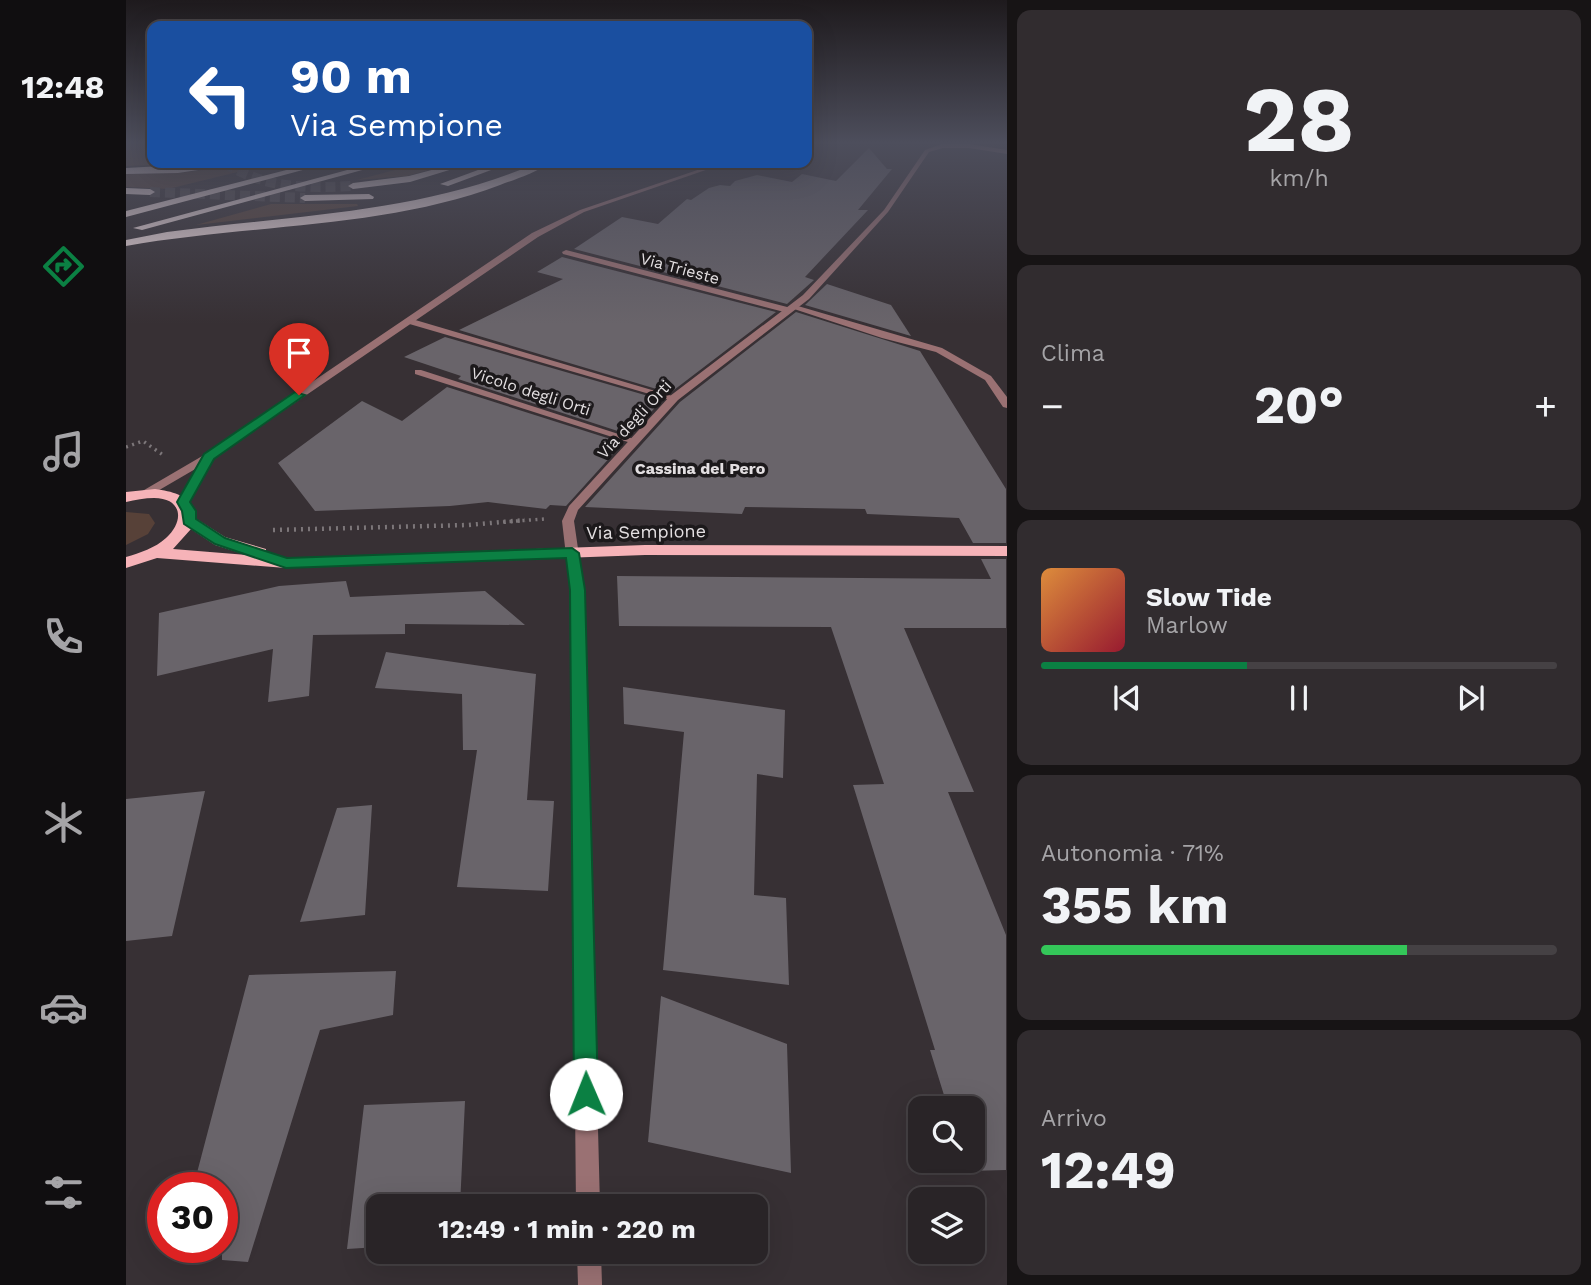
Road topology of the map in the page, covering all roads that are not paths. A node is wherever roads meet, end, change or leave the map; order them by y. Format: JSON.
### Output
{"nodes":[{"id":1,"x":157,"y":204,"type":"tunnel mouth"},
{"id":2,"x":162,"y":204,"type":"tunnel mouth"},
{"id":3,"x":228,"y":204,"type":"edge"},
{"id":4,"x":404,"y":204,"type":"edge"},
{"id":5,"x":603,"y":204,"type":"edge"},
{"id":6,"x":891,"y":204,"type":"edge"},
{"id":7,"x":126,"y":213,"type":"edge"},
{"id":8,"x":126,"y":231,"type":"edge"},
{"id":9,"x":126,"y":243,"type":"edge"},
{"id":10,"x":566,"y":252,"type":"dead end"},
{"id":11,"x":791,"y":308,"type":"junction"},
{"id":12,"x":409,"y":320,"type":"junction"},
{"id":13,"x":418,"y":372,"type":"dead end"},
{"id":14,"x":674,"y":398,"type":"junction"},
{"id":15,"x":1006,"y":405,"type":"edge"},
{"id":16,"x":635,"y":441,"type":"junction"},
{"id":17,"x":208,"y":457,"type":"junction"},
{"id":18,"x":145,"y":493,"type":"junction"},
{"id":19,"x":126,"y":497,"type":"edge"},
{"id":20,"x":184,"y":502,"type":"junction"},
{"id":21,"x":189,"y":521,"type":"junction"},
{"id":22,"x":1006,"y":551,"type":"edge"},
{"id":23,"x":157,"y":553,"type":"junction"},
{"id":24,"x":572,"y":553,"type":"junction"},
{"id":25,"x":126,"y":562,"type":"edge"},
{"id":26,"x":286,"y":563,"type":"junction"},
{"id":27,"x":588,"y":1194,"type":"edge"},
{"id":28,"x":589,"y":1264,"type":"edge"},
{"id":29,"x":590,"y":1285,"type":"edge"}],
"edges":[{"from":1,"to":7,"type":"highway"},
{"from":2,"to":7,"type":"highway"},
{"from":3,"to":8,"type":"highway"},
{"from":4,"to":9,"type":"highway"},
{"from":5,"to":12,"type":"street"},
{"from":6,"to":11,"type":"street","name":"Via degli Orti"},
{"from":10,"to":11,"type":"street","name":"Via Trieste"},
{"from":11,"to":14,"type":"street","name":"Via degli Orti"},
{"from":11,"to":15,"type":"street"},
{"from":12,"to":14,"type":"street"},
{"from":12,"to":17,"type":"street"},
{"from":13,"to":16,"type":"street","name":"Vicolo degli Orti"},
{"from":14,"to":16,"type":"street","name":"Via degli Orti"},
{"from":16,"to":24,"type":"street","name":"Via degli Orti"},
{"from":17,"to":18,"type":"street"},
{"from":17,"to":20,"type":"street"},
{"from":18,"to":19,"type":"main road"},
{"from":18,"to":20,"type":"main road"},
{"from":20,"to":21,"type":"main road"},
{"from":21,"to":23,"type":"main road"},
{"from":21,"to":26,"type":"main road","name":"Via Sempione"},
{"from":22,"to":24,"type":"main road","name":"Via Sempione"},
{"from":23,"to":25,"type":"main road"},
{"from":23,"to":26,"type":"main road","name":"Via Sempione"},
{"from":24,"to":26,"type":"main road","name":"Via Sempione"},
{"from":24,"to":27,"type":"street"},
{"from":28,"to":29,"type":"street"}]}
